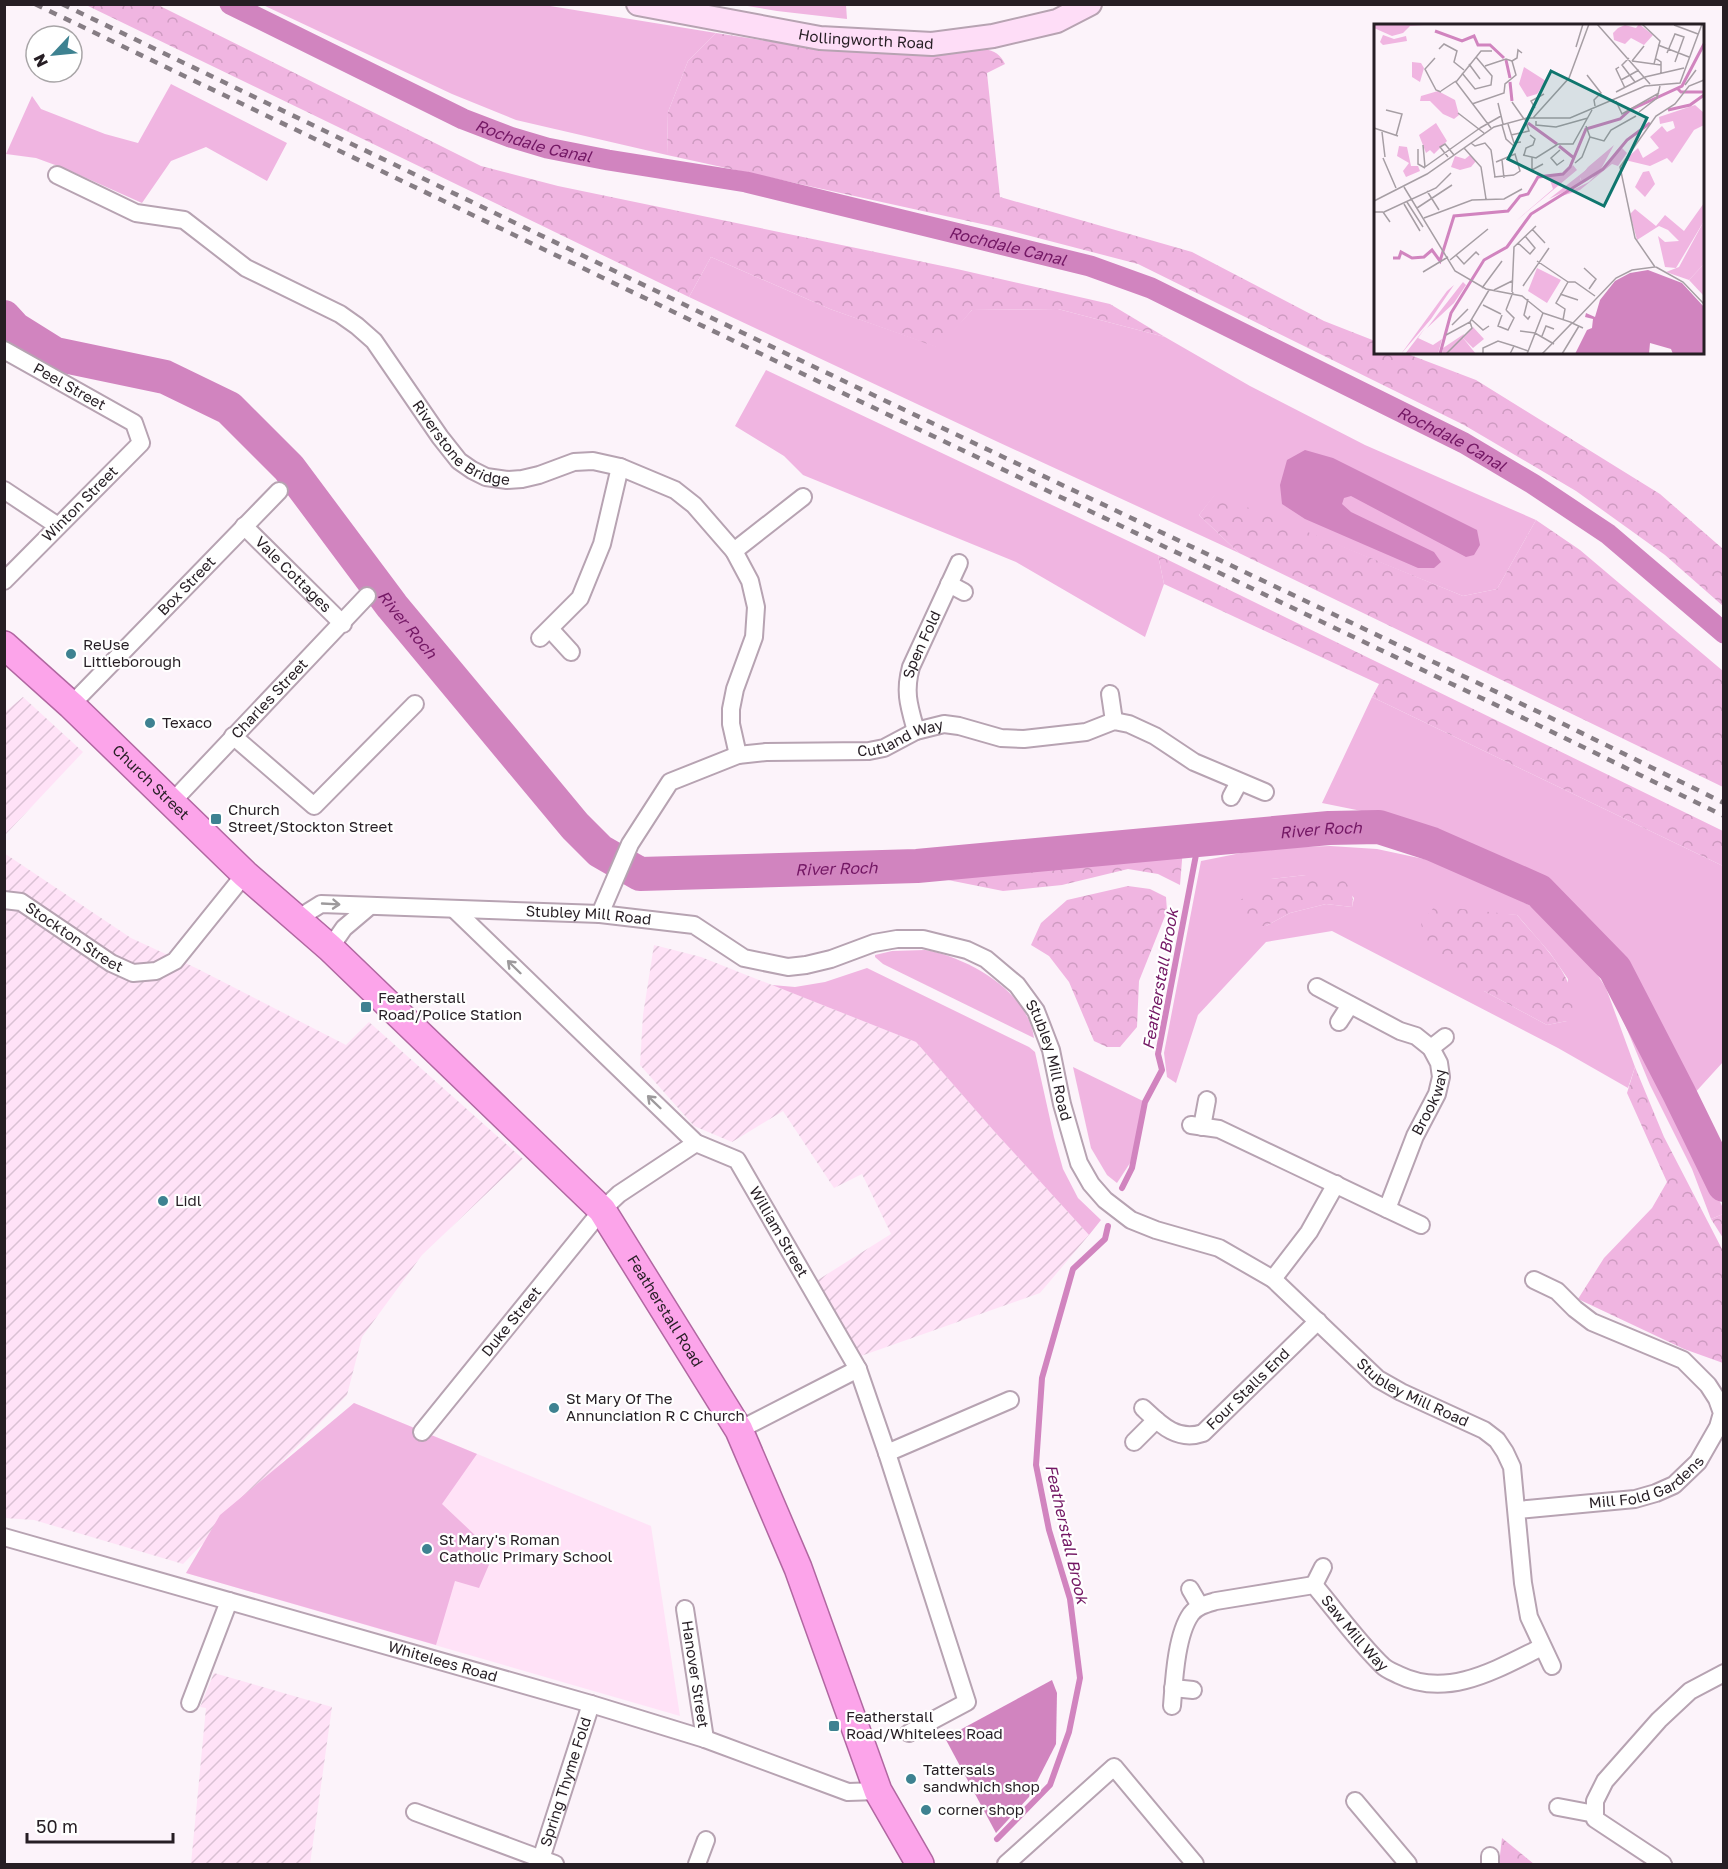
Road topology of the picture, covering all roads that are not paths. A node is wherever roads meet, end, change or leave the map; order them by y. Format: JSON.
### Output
{"nodes":[{"id":1,"x":638,"y":4,"type":"edge"},
{"id":2,"x":1090,"y":4,"type":"edge"},
{"id":3,"x":57,"y":175,"type":"dead end"},
{"id":4,"x":4,"y":350,"type":"edge"},
{"id":5,"x":134,"y":423,"type":"joint"},
{"id":6,"x":620,"y":467,"type":"junction"},
{"id":7,"x":4,"y":490,"type":"edge"},
{"id":8,"x":279,"y":491,"type":"dead end"},
{"id":9,"x":803,"y":497,"type":"dead end"},
{"id":10,"x":58,"y":526,"type":"junction"},
{"id":11,"x":244,"y":526,"type":"junction"},
{"id":12,"x":734,"y":551,"type":"junction"},
{"id":13,"x":959,"y":563,"type":"dead end"},
{"id":14,"x":4,"y":581,"type":"edge"},
{"id":15,"x":949,"y":584,"type":"junction"},
{"id":16,"x":964,"y":592,"type":"dead end"},
{"id":17,"x":367,"y":596,"type":"dead end"},
{"id":18,"x":343,"y":624,"type":"junction"},
{"id":19,"x":4,"y":645,"type":"edge"},
{"id":20,"x":571,"y":651,"type":"dead end"},
{"id":21,"x":1110,"y":694,"type":"dead end"},
{"id":22,"x":415,"y":704,"type":"dead end"},
{"id":23,"x":71,"y":705,"type":"junction"},
{"id":24,"x":1114,"y":721,"type":"junction"},
{"id":25,"x":916,"y":731,"type":"junction"},
{"id":26,"x":233,"y":736,"type":"junction"},
{"id":27,"x":738,"y":755,"type":"junction"},
{"id":28,"x":1265,"y":792,"type":"dead end"},
{"id":29,"x":172,"y":802,"type":"junction"},
{"id":30,"x":245,"y":874,"type":"junction"},
{"id":31,"x":4,"y":900,"type":"edge"},
{"id":32,"x":370,"y":906,"type":"junction"},
{"id":33,"x":454,"y":909,"type":"junction"},
{"id":34,"x":600,"y":914,"type":"junction"},
{"id":35,"x":297,"y":919,"type":"junction"},
{"id":36,"x":330,"y":948,"type":"junction"},
{"id":37,"x":1317,"y":987,"type":"dead end"},
{"id":38,"x":1350,"y":1005,"type":"junction"},
{"id":39,"x":1339,"y":1022,"type":"dead end"},
{"id":40,"x":1445,"y":1037,"type":"dead end"},
{"id":41,"x":1431,"y":1048,"type":"junction"},
{"id":42,"x":1207,"y":1100,"type":"dead end"},
{"id":43,"x":696,"y":1143,"type":"junction"},
{"id":44,"x":1336,"y":1184,"type":"junction"},
{"id":45,"x":1387,"y":1209,"type":"junction"},
{"id":46,"x":602,"y":1210,"type":"junction"},
{"id":47,"x":1421,"y":1225,"type":"dead end"},
{"id":48,"x":1273,"y":1279,"type":"junction"},
{"id":49,"x":1534,"y":1280,"type":"dead end"},
{"id":50,"x":1318,"y":1321,"type":"junction"},
{"id":51,"x":858,"y":1369,"type":"junction"},
{"id":52,"x":1010,"y":1400,"type":"dead end"},
{"id":53,"x":1143,"y":1408,"type":"dead end"},
{"id":54,"x":1723,"y":1413,"type":"edge"},
{"id":55,"x":1156,"y":1420,"type":"junction"},
{"id":56,"x":739,"y":1430,"type":"junction"},
{"id":57,"x":422,"y":1432,"type":"dead end"},
{"id":58,"x":1134,"y":1442,"type":"dead end"},
{"id":59,"x":887,"y":1453,"type":"junction"},
{"id":60,"x":1517,"y":1510,"type":"junction"},
{"id":61,"x":4,"y":1537,"type":"edge"},
{"id":62,"x":1323,"y":1567,"type":"dead end"},
{"id":63,"x":1314,"y":1585,"type":"junction"},
{"id":64,"x":1190,"y":1589,"type":"dead end"},
{"id":65,"x":229,"y":1601,"type":"junction"},
{"id":66,"x":1200,"y":1606,"type":"junction"},
{"id":67,"x":685,"y":1609,"type":"dead end"},
{"id":68,"x":1542,"y":1647,"type":"junction"},
{"id":69,"x":1552,"y":1666,"type":"dead end"},
{"id":70,"x":1724,"y":1673,"type":"edge"},
{"id":71,"x":1173,"y":1688,"type":"junction"},
{"id":72,"x":1193,"y":1690,"type":"dead end"},
{"id":73,"x":190,"y":1703,"type":"dead end"},
{"id":74,"x":591,"y":1704,"type":"junction"},
{"id":75,"x":1172,"y":1706,"type":"dead end"},
{"id":76,"x":909,"y":1733,"type":"dead end"},
{"id":77,"x":705,"y":1739,"type":"junction"},
{"id":78,"x":878,"y":1791,"type":"junction"},
{"id":79,"x":1355,"y":1801,"type":"dead end"},
{"id":80,"x":1558,"y":1807,"type":"dead end"},
{"id":81,"x":415,"y":1812,"type":"dead end"},
{"id":82,"x":1595,"y":1817,"type":"junction"},
{"id":83,"x":706,"y":1840,"type":"dead end"},
{"id":84,"x":548,"y":1862,"type":"edge"},
{"id":85,"x":698,"y":1864,"type":"edge"},
{"id":86,"x":920,"y":1864,"type":"edge"},
{"id":87,"x":1006,"y":1864,"type":"edge"},
{"id":88,"x":1194,"y":1864,"type":"edge"},
{"id":89,"x":1408,"y":1864,"type":"edge"},
{"id":90,"x":1663,"y":1864,"type":"edge"}],
"edges":[{"from":1,"to":2,"type":"main road","name":"Hollingworth Road"},
{"from":3,"to":6,"type":"street","name":"Riverstone Bridge"},
{"from":4,"to":5,"type":"street","name":"Peel Street"},
{"from":5,"to":10,"type":"street","name":"Winton Street"},
{"from":6,"to":12,"type":"street","name":"Riverstone Bridge"},
{"from":6,"to":20,"type":"street"},
{"from":7,"to":10,"type":"street"},
{"from":8,"to":11,"type":"street","name":"Box Street"},
{"from":9,"to":12,"type":"street"},
{"from":10,"to":14,"type":"street","name":"Winton Street"},
{"from":11,"to":18,"type":"street","name":"Vale Cottages"},
{"from":11,"to":23,"type":"street","name":"Box Street"},
{"from":12,"to":27,"type":"street","name":"Riverstone Bridge"},
{"from":13,"to":15,"type":"street","name":"Spen Fold"},
{"from":15,"to":16,"type":"street"},
{"from":15,"to":25,"type":"street","name":"Spen Fold"},
{"from":17,"to":18,"type":"street","name":"Charles Street"},
{"from":18,"to":26,"type":"street","name":"Charles Street"},
{"from":19,"to":23,"type":"highway","name":"Church Street"},
{"from":21,"to":24,"type":"street"},
{"from":22,"to":26,"type":"street"},
{"from":23,"to":29,"type":"highway","name":"Church Street"},
{"from":24,"to":25,"type":"street","name":"Cutland Way"},
{"from":24,"to":28,"type":"street"},
{"from":25,"to":27,"type":"street","name":"Cutland Way"},
{"from":26,"to":29,"type":"street","name":"Charles Street"},
{"from":27,"to":34,"type":"street","name":"Cutland Way"},
{"from":29,"to":30,"type":"highway","name":"Church Street"},
{"from":30,"to":31,"type":"street","name":"Stockton Street"},
{"from":30,"to":35,"type":"highway","name":"Church Street"},
{"from":32,"to":33,"type":"street","name":"Stubley Mill Road"},
{"from":35,"to":32,"type":"street","name":"Stubley Mill Road","one_way":true},
{"from":32,"to":36,"type":"street"},
{"from":33,"to":34,"type":"street","name":"Stubley Mill Road"},
{"from":43,"to":33,"type":"street","name":"William Street","one_way":true},
{"from":34,"to":48,"type":"street","name":"Stubley Mill Road"},
{"from":35,"to":36,"type":"highway","name":"Featherstall Road"},
{"from":36,"to":46,"type":"highway","name":"Featherstall Road"},
{"from":37,"to":38,"type":"street","name":"Brookway"},
{"from":38,"to":39,"type":"street"},
{"from":38,"to":41,"type":"street","name":"Brookway"},
{"from":40,"to":41,"type":"street"},
{"from":41,"to":45,"type":"street","name":"Brookway"},
{"from":42,"to":44,"type":"street"},
{"from":43,"to":46,"type":"street","name":"Duke Street"},
{"from":43,"to":51,"type":"street","name":"William Street"},
{"from":44,"to":45,"type":"street"},
{"from":44,"to":48,"type":"street"},
{"from":45,"to":47,"type":"street"},
{"from":46,"to":56,"type":"highway","name":"Featherstall Road"},
{"from":46,"to":57,"type":"street","name":"Duke Street"},
{"from":48,"to":50,"type":"street","name":"Stubley Mill Road"},
{"from":49,"to":54,"type":"street","name":"Mill Fold Gardens"},
{"from":50,"to":55,"type":"street","name":"Four Stalls End"},
{"from":50,"to":60,"type":"street","name":"Stubley Mill Road"},
{"from":51,"to":56,"type":"street"},
{"from":51,"to":59,"type":"street","name":"William Street"},
{"from":52,"to":59,"type":"street"},
{"from":53,"to":55,"type":"street","name":"Four Stalls End"},
{"from":54,"to":60,"type":"street","name":"Mill Fold Gardens"},
{"from":55,"to":58,"type":"street"},
{"from":56,"to":78,"type":"highway","name":"Featherstall Road"},
{"from":59,"to":76,"type":"street","name":"William Street"},
{"from":60,"to":68,"type":"street","name":"Stubley Mill Road"},
{"from":61,"to":65,"type":"street","name":"Whitelees Road"},
{"from":62,"to":63,"type":"street"},
{"from":63,"to":66,"type":"street","name":"Saw Mill Way"},
{"from":63,"to":68,"type":"street","name":"Saw Mill Way"},
{"from":64,"to":66,"type":"street"},
{"from":65,"to":73,"type":"street"},
{"from":65,"to":74,"type":"street","name":"Whitelees Road"},
{"from":66,"to":71,"type":"street"},
{"from":67,"to":77,"type":"street","name":"Hanover Street"},
{"from":68,"to":69,"type":"street","name":"Stubley Mill Road"},
{"from":70,"to":82,"type":"street"},
{"from":71,"to":72,"type":"street"},
{"from":71,"to":75,"type":"street"},
{"from":74,"to":77,"type":"street","name":"Whitelees Road"},
{"from":74,"to":84,"type":"street","name":"Spring Thyme Fold"},
{"from":77,"to":78,"type":"street","name":"Whitelees Road"},
{"from":78,"to":86,"type":"highway","name":"Featherstall Road"},
{"from":79,"to":89,"type":"street"},
{"from":80,"to":82,"type":"street"},
{"from":81,"to":84,"type":"street","name":"Spring Thyme Fold"},
{"from":82,"to":90,"type":"street"},
{"from":83,"to":85,"type":"street"},
{"from":87,"to":88,"type":"street"}]}
